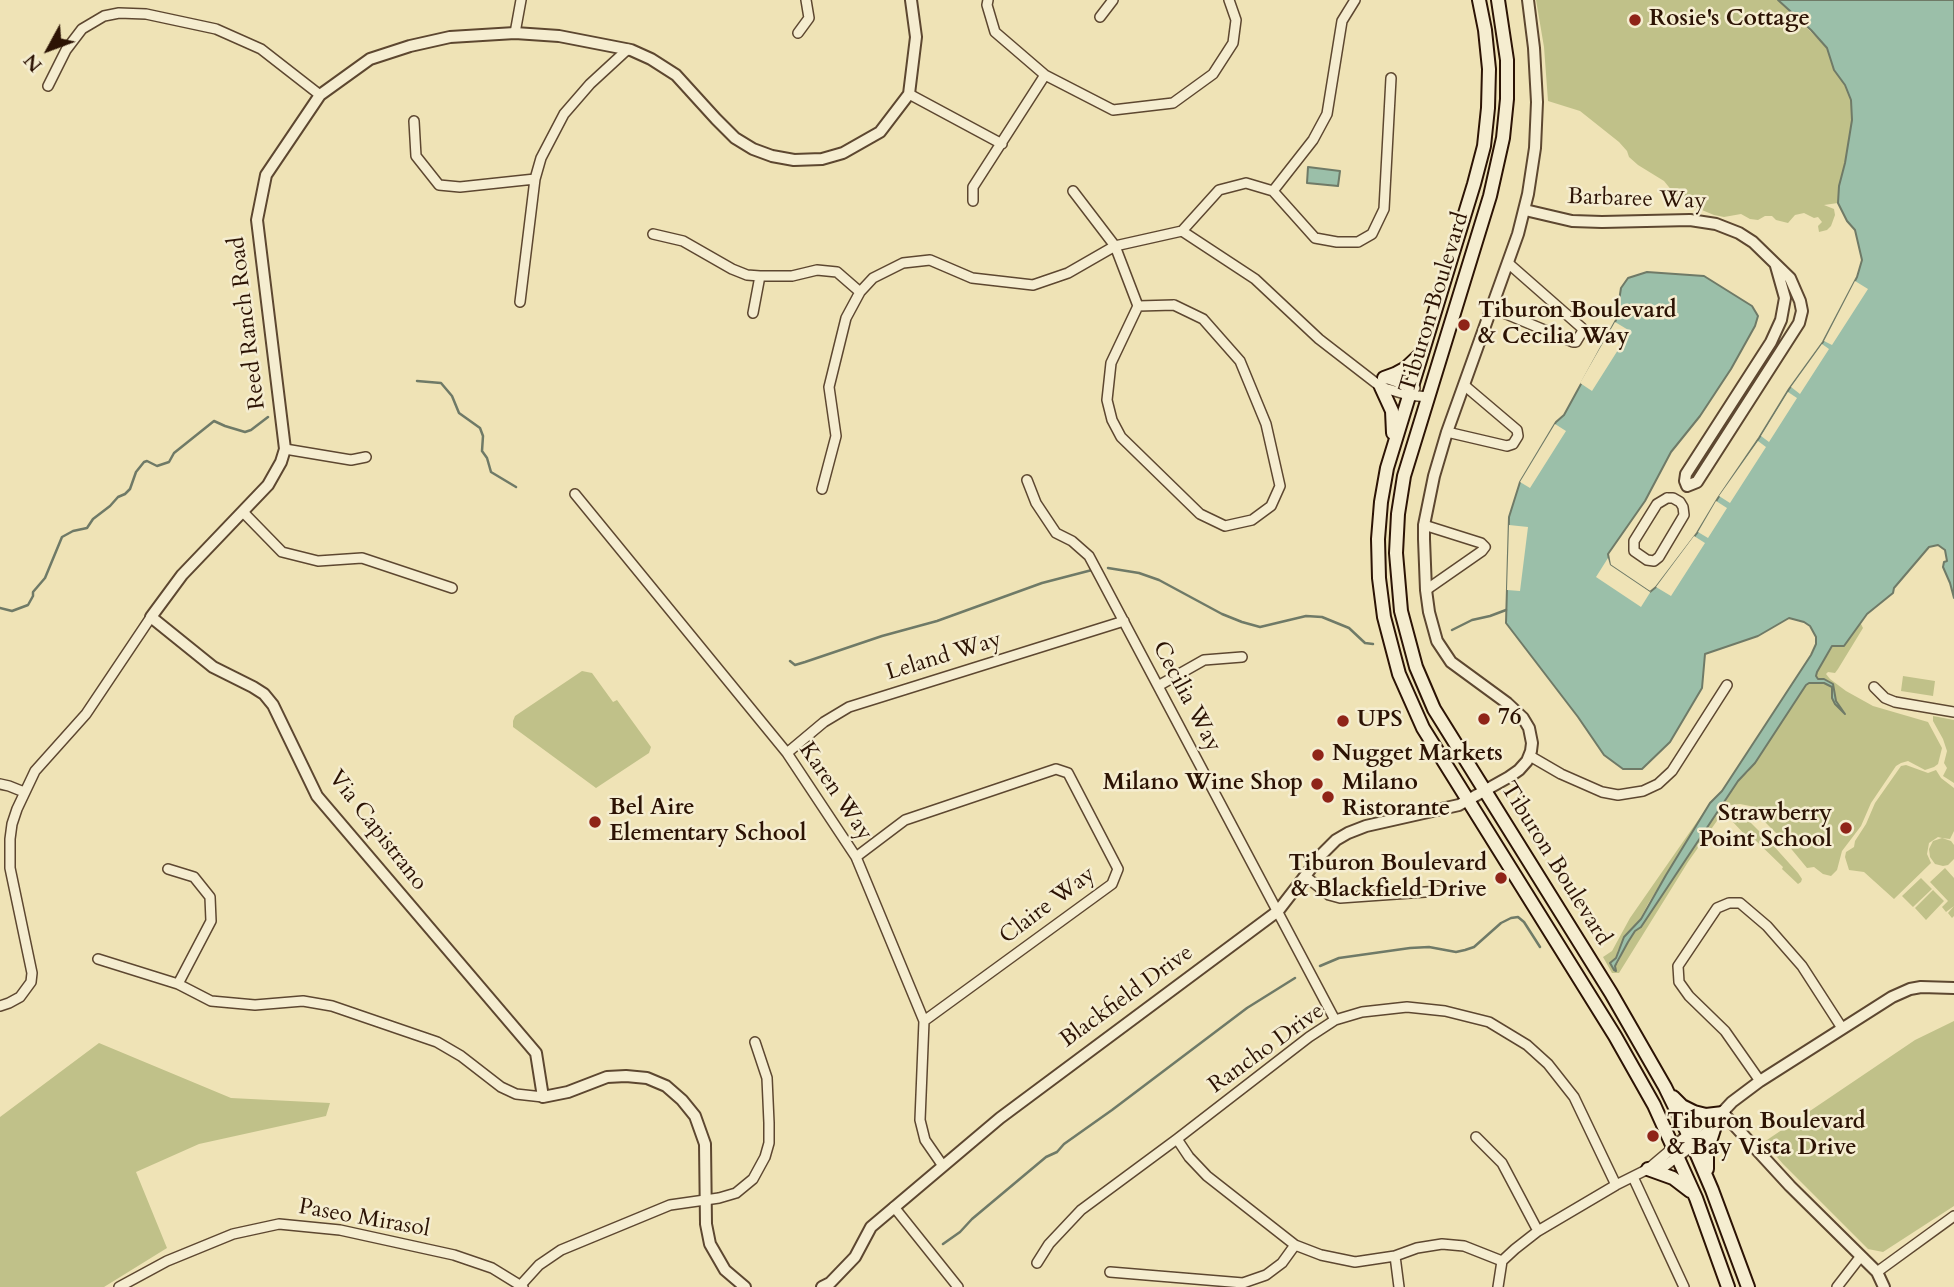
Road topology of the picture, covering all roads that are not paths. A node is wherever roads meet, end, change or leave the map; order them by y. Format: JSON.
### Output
{"nodes":[{"id":1,"x":521,"y":0,"type":"edge"},
{"id":2,"x":806,"y":0,"type":"edge"},
{"id":3,"x":911,"y":0,"type":"edge"},
{"id":4,"x":988,"y":0,"type":"edge"},
{"id":5,"x":1113,"y":0,"type":"edge"},
{"id":6,"x":1229,"y":0,"type":"edge"},
{"id":7,"x":1356,"y":0,"type":"edge"},
{"id":8,"x":1479,"y":0,"type":"edge"},
{"id":9,"x":1498,"y":0,"type":"edge"},
{"id":10,"x":1528,"y":0,"type":"edge"},
{"id":11,"x":1100,"y":17,"type":"dead end"},
{"id":12,"x":514,"y":33,"type":"junction"},
{"id":13,"x":798,"y":33,"type":"dead end"},
{"id":14,"x":628,"y":49,"type":"junction"},
{"id":15,"x":1045,"y":75,"type":"junction"},
{"id":16,"x":1391,"y":78,"type":"dead end"},
{"id":17,"x":48,"y":86,"type":"dead end"},
{"id":18,"x":320,"y":94,"type":"junction"},
{"id":19,"x":909,"y":94,"type":"junction"},
{"id":20,"x":414,"y":121,"type":"dead end"},
{"id":21,"x":1002,"y":144,"type":"junction"},
{"id":22,"x":535,"y":179,"type":"junction"},
{"id":23,"x":1073,"y":191,"type":"dead end"},
{"id":24,"x":1273,"y":191,"type":"junction"},
{"id":25,"x":973,"y":201,"type":"dead end"},
{"id":26,"x":1525,"y":210,"type":"junction"},
{"id":27,"x":1182,"y":231,"type":"junction"},
{"id":28,"x":653,"y":234,"type":"dead end"},
{"id":29,"x":1115,"y":246,"type":"junction"},
{"id":30,"x":1508,"y":263,"type":"junction"},
{"id":31,"x":1776,"y":266,"type":"junction"},
{"id":32,"x":760,"y":276,"type":"junction"},
{"id":33,"x":860,"y":292,"type":"junction"},
{"id":34,"x":520,"y":302,"type":"dead end"},
{"id":35,"x":1138,"y":306,"type":"junction"},
{"id":36,"x":1492,"y":308,"type":"junction"},
{"id":37,"x":753,"y":313,"type":"dead end"},
{"id":38,"x":1422,"y":353,"type":"junction"},
{"id":39,"x":1379,"y":381,"type":"junction"},
{"id":40,"x":1465,"y":385,"type":"junction"},
{"id":41,"x":1410,"y":391,"type":"junction"},
{"id":42,"x":1428,"y":397,"type":"junction"},
{"id":43,"x":1447,"y":432,"type":"junction"},
{"id":44,"x":1394,"y":441,"type":"junction"},
{"id":45,"x":285,"y":449,"type":"junction"},
{"id":46,"x":366,"y":457,"type":"dead end"},
{"id":47,"x":1027,"y":480,"type":"dead end"},
{"id":48,"x":1687,"y":486,"type":"junction"},
{"id":49,"x":822,"y":489,"type":"dead end"},
{"id":50,"x":575,"y":494,"type":"dead end"},
{"id":51,"x":1678,"y":500,"type":"junction"},
{"id":52,"x":243,"y":512,"type":"junction"},
{"id":53,"x":1424,"y":525,"type":"junction"},
{"id":54,"x":452,"y":588,"type":"dead end"},
{"id":55,"x":1426,"y":590,"type":"junction"},
{"id":56,"x":152,"y":617,"type":"junction"},
{"id":57,"x":1124,"y":621,"type":"junction"},
{"id":58,"x":1242,"y":656,"type":"dead end"},
{"id":59,"x":1727,"y":685,"type":"dead end"},
{"id":60,"x":1158,"y":686,"type":"junction"},
{"id":61,"x":1874,"y":687,"type":"dead end"},
{"id":62,"x":1954,"y":712,"type":"edge"},
{"id":63,"x":787,"y":753,"type":"junction"},
{"id":64,"x":1530,"y":756,"type":"junction"},
{"id":65,"x":0,"y":784,"type":"edge"},
{"id":66,"x":24,"y":792,"type":"junction"},
{"id":67,"x":1485,"y":792,"type":"junction"},
{"id":68,"x":1468,"y":800,"type":"junction"},
{"id":69,"x":856,"y":857,"type":"junction"},
{"id":70,"x":167,"y":869,"type":"dead end"},
{"id":71,"x":1305,"y":876,"type":"junction"},
{"id":72,"x":1439,"y":891,"type":"dead end"},
{"id":73,"x":1278,"y":911,"type":"junction"},
{"id":74,"x":98,"y":959,"type":"dead end"},
{"id":75,"x":178,"y":984,"type":"junction"},
{"id":76,"x":1954,"y":988,"type":"edge"},
{"id":77,"x":0,"y":1006,"type":"edge"},
{"id":78,"x":1335,"y":1020,"type":"junction"},
{"id":79,"x":924,"y":1021,"type":"junction"},
{"id":80,"x":1842,"y":1028,"type":"junction"},
{"id":81,"x":755,"y":1042,"type":"dead end"},
{"id":82,"x":1760,"y":1082,"type":"junction"},
{"id":83,"x":1665,"y":1087,"type":"junction"},
{"id":84,"x":543,"y":1097,"type":"junction"},
{"id":85,"x":1719,"y":1119,"type":"junction"},
{"id":86,"x":1476,"y":1137,"type":"dead end"},
{"id":87,"x":1177,"y":1139,"type":"junction"},
{"id":88,"x":1691,"y":1139,"type":"junction"},
{"id":89,"x":1676,"y":1151,"type":"junction"},
{"id":90,"x":943,"y":1166,"type":"junction"},
{"id":91,"x":1648,"y":1169,"type":"junction"},
{"id":92,"x":1633,"y":1177,"type":"junction"},
{"id":93,"x":1616,"y":1185,"type":"junction"},
{"id":94,"x":1712,"y":1190,"type":"junction"},
{"id":95,"x":1696,"y":1198,"type":"junction"},
{"id":96,"x":705,"y":1199,"type":"junction"},
{"id":97,"x":894,"y":1207,"type":"junction"},
{"id":98,"x":1954,"y":1216,"type":"edge"},
{"id":99,"x":1538,"y":1231,"type":"junction"},
{"id":100,"x":1295,"y":1245,"type":"junction"},
{"id":101,"x":1395,"y":1256,"type":"junction"},
{"id":102,"x":1861,"y":1256,"type":"junction"},
{"id":103,"x":1502,"y":1261,"type":"junction"},
{"id":104,"x":1037,"y":1263,"type":"dead end"},
{"id":105,"x":1110,"y":1272,"type":"dead end"},
{"id":106,"x":1877,"y":1272,"type":"junction"},
{"id":107,"x":521,"y":1286,"type":"edge"},
{"id":108,"x":120,"y":1287,"type":"edge"},
{"id":109,"x":745,"y":1287,"type":"edge"},
{"id":110,"x":822,"y":1287,"type":"edge"},
{"id":111,"x":958,"y":1287,"type":"edge"},
{"id":112,"x":1399,"y":1287,"type":"edge"},
{"id":113,"x":1498,"y":1287,"type":"edge"},
{"id":114,"x":1684,"y":1287,"type":"edge"},
{"id":115,"x":1728,"y":1287,"type":"edge"},
{"id":116,"x":1748,"y":1287,"type":"edge"},
{"id":117,"x":1837,"y":1287,"type":"edge"},
{"id":118,"x":1884,"y":1287,"type":"edge"}],
"edges":[{"from":1,"to":12,"type":"street"},
{"from":2,"to":13,"type":"street"},
{"from":3,"to":19,"type":"street"},
{"from":4,"to":15,"type":"street"},
{"from":5,"to":11,"type":"street"},
{"from":6,"to":15,"type":"street"},
{"from":7,"to":24,"type":"street"},
{"from":8,"to":38,"type":"main road","name":"Tiburon Boulevard"},
{"from":9,"to":42,"type":"main road","name":"Tiburon Boulevard"},
{"from":10,"to":26,"type":"street"},
{"from":12,"to":14,"type":"street","name":"Reed Ranch Road"},
{"from":12,"to":18,"type":"street","name":"Reed Ranch Road"},
{"from":14,"to":19,"type":"street","name":"Reed Ranch Road"},
{"from":14,"to":22,"type":"street"},
{"from":15,"to":21,"type":"street"},
{"from":16,"to":24,"type":"street"},
{"from":17,"to":18,"type":"street"},
{"from":18,"to":45,"type":"street","name":"Reed Ranch Road"},
{"from":19,"to":21,"type":"street"},
{"from":20,"to":22,"type":"street"},
{"from":21,"to":25,"type":"street"},
{"from":22,"to":34,"type":"street"},
{"from":23,"to":29,"type":"street"},
{"from":24,"to":27,"type":"street"},
{"from":26,"to":30,"type":"street"},
{"from":26,"to":31,"type":"street","name":"Barbaree Way"},
{"from":27,"to":29,"type":"street"},
{"from":27,"to":39,"type":"street"},
{"from":28,"to":32,"type":"street"},
{"from":29,"to":33,"type":"street"},
{"from":29,"to":35,"type":"street"},
{"from":30,"to":36,"type":"street"},
{"from":30,"to":36,"type":"street"},
{"from":31,"to":48,"type":"street","name":"Barbaree Way"},
{"from":31,"to":48,"type":"street","name":"Barbaree Way"},
{"from":32,"to":33,"type":"street"},
{"from":32,"to":37,"type":"street"},
{"from":33,"to":49,"type":"street"},
{"from":35,"to":35,"type":"street"},
{"from":36,"to":40,"type":"street"},
{"from":38,"to":39,"type":"main road"},
{"from":38,"to":41,"type":"main road","name":"Tiburon Boulevard"},
{"from":39,"to":41,"type":"street"},
{"from":39,"to":44,"type":"main road"},
{"from":40,"to":43,"type":"street"},
{"from":40,"to":43,"type":"street"},
{"from":41,"to":42,"type":"street"},
{"from":41,"to":44,"type":"main road","name":"Tiburon Boulevard"},
{"from":42,"to":67,"type":"main road","name":"Tiburon Boulevard"},
{"from":43,"to":53,"type":"street"},
{"from":44,"to":68,"type":"main road","name":"Tiburon Boulevard"},
{"from":45,"to":46,"type":"street"},
{"from":45,"to":52,"type":"street"},
{"from":47,"to":57,"type":"street","name":"Cecilia Way"},
{"from":48,"to":51,"type":"street","name":"Barbaree Way"},
{"from":50,"to":63,"type":"street","name":"Karen Way"},
{"from":51,"to":51,"type":"street"},
{"from":52,"to":54,"type":"street"},
{"from":52,"to":56,"type":"street"},
{"from":53,"to":55,"type":"street"},
{"from":53,"to":55,"type":"street"},
{"from":55,"to":64,"type":"street"},
{"from":56,"to":66,"type":"street"},
{"from":56,"to":84,"type":"street","name":"Via Capistrano"},
{"from":57,"to":60,"type":"street","name":"Cecilia Way"},
{"from":57,"to":63,"type":"street","name":"Leland Way"},
{"from":58,"to":60,"type":"street"},
{"from":59,"to":64,"type":"street"},
{"from":60,"to":73,"type":"street","name":"Cecilia Way"},
{"from":61,"to":62,"type":"street"},
{"from":63,"to":69,"type":"street","name":"Karen Way"},
{"from":64,"to":67,"type":"street","name":"Blackfield Drive"},
{"from":65,"to":66,"type":"street"},
{"from":66,"to":77,"type":"street"},
{"from":67,"to":68,"type":"street","name":"Blackfield Drive"},
{"from":67,"to":83,"type":"main road","name":"Tiburon Boulevard"},
{"from":68,"to":71,"type":"street","name":"Blackfield Drive"},
{"from":68,"to":89,"type":"main road","name":"Tiburon Boulevard"},
{"from":69,"to":79,"type":"street","name":"Karen Way"},
{"from":69,"to":79,"type":"street","name":"Claire Way"},
{"from":70,"to":75,"type":"street"},
{"from":71,"to":72,"type":"street"},
{"from":71,"to":73,"type":"street","name":"Blackfield Drive"},
{"from":73,"to":78,"type":"street","name":"Cecilia Way"},
{"from":73,"to":90,"type":"street","name":"Blackfield Drive"},
{"from":74,"to":75,"type":"street"},
{"from":75,"to":84,"type":"street"},
{"from":76,"to":80,"type":"street"},
{"from":78,"to":87,"type":"street","name":"Rancho Drive"},
{"from":78,"to":93,"type":"street","name":"Rancho Drive"},
{"from":79,"to":90,"type":"street","name":"Karen Way"},
{"from":80,"to":82,"type":"street"},
{"from":80,"to":82,"type":"street"},
{"from":81,"to":96,"type":"street"},
{"from":82,"to":85,"type":"street"},
{"from":83,"to":85,"type":"main road"},
{"from":83,"to":88,"type":"main road","name":"Tiburon Boulevard"},
{"from":84,"to":96,"type":"street"},
{"from":85,"to":88,"type":"street"},
{"from":85,"to":94,"type":"main road"},
{"from":85,"to":102,"type":"street"},
{"from":86,"to":99,"type":"street"},
{"from":87,"to":100,"type":"street"},
{"from":87,"to":104,"type":"street","name":"Rancho Drive"},
{"from":88,"to":89,"type":"street"},
{"from":88,"to":94,"type":"main road","name":"Tiburon Boulevard"},
{"from":89,"to":91,"type":"street"},
{"from":89,"to":95,"type":"main road","name":"Tiburon Boulevard"},
{"from":90,"to":97,"type":"street","name":"Blackfield Drive"},
{"from":91,"to":92,"type":"street"},
{"from":91,"to":95,"type":"main road"},
{"from":92,"to":93,"type":"street"},
{"from":92,"to":114,"type":"street"},
{"from":93,"to":99,"type":"street"},
{"from":94,"to":116,"type":"main road","name":"Tiburon Boulevard"},
{"from":95,"to":115,"type":"main road","name":"Tiburon Boulevard"},
{"from":96,"to":107,"type":"street"},
{"from":96,"to":109,"type":"street"},
{"from":97,"to":110,"type":"street","name":"Blackfield Drive"},
{"from":97,"to":111,"type":"street"},
{"from":98,"to":106,"type":"street"},
{"from":99,"to":103,"type":"street"},
{"from":100,"to":101,"type":"street"},
{"from":100,"to":105,"type":"street"},
{"from":101,"to":103,"type":"street"},
{"from":101,"to":112,"type":"street"},
{"from":102,"to":106,"type":"street"},
{"from":102,"to":117,"type":"street"},
{"from":103,"to":113,"type":"street"},
{"from":106,"to":118,"type":"street"},
{"from":107,"to":108,"type":"street","name":"Paseo Mirasol"}]}
